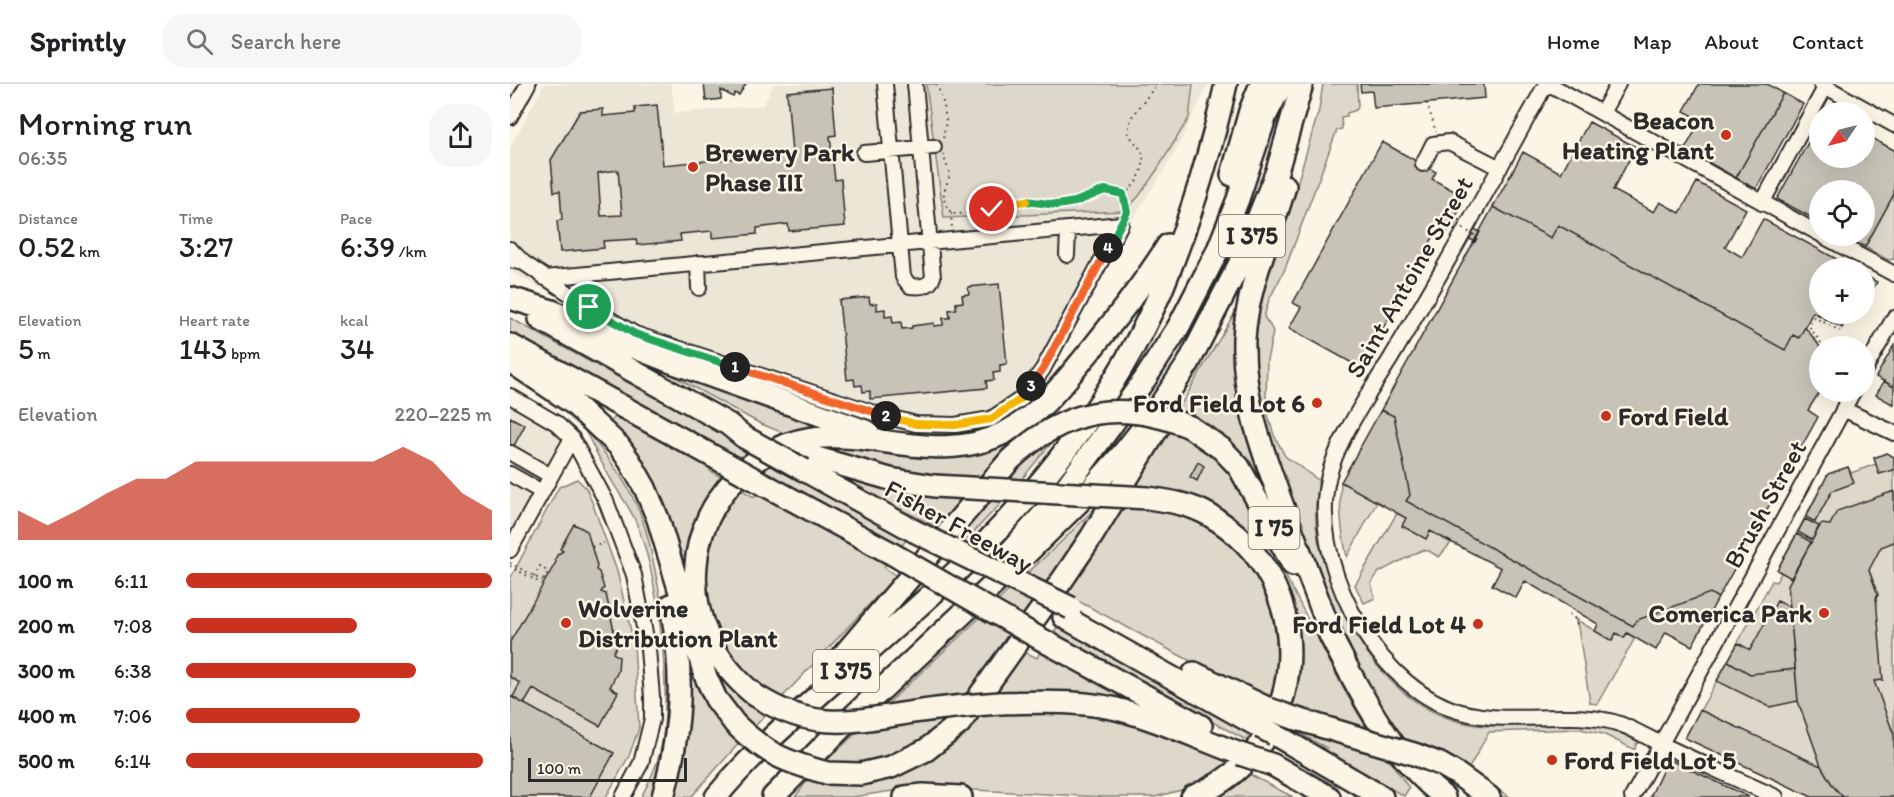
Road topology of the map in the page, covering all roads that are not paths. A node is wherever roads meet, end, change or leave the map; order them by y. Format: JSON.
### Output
{"nodes":[{"id":1,"x":528,"y":84,"type":"edge"},
{"id":2,"x":885,"y":84,"type":"edge"},
{"id":3,"x":915,"y":84,"type":"edge"},
{"id":4,"x":1226,"y":84,"type":"edge"},
{"id":5,"x":1261,"y":84,"type":"edge"},
{"id":6,"x":1282,"y":84,"type":"edge"},
{"id":7,"x":1547,"y":84,"type":"edge"},
{"id":8,"x":1618,"y":84,"type":"edge"},
{"id":9,"x":1825,"y":85,"type":"edge"},
{"id":10,"x":1300,"y":93,"type":"edge"},
{"id":11,"x":1602,"y":113,"type":"junction"},
{"id":12,"x":510,"y":117,"type":"edge"},
{"id":13,"x":1893,"y":122,"type":"edge"},
{"id":14,"x":935,"y":147,"type":"junction"},
{"id":15,"x":891,"y":150,"type":"junction"},
{"id":16,"x":864,"y":153,"type":"dead end"},
{"id":17,"x":1423,"y":164,"type":"dead end"},
{"id":18,"x":1500,"y":168,"type":"junction"},
{"id":19,"x":1240,"y":173,"type":"junction"},
{"id":20,"x":1762,"y":203,"type":"junction"},
{"id":21,"x":1191,"y":209,"type":"junction"},
{"id":22,"x":1809,"y":228,"type":"edge"},
{"id":23,"x":1069,"y":234,"type":"junction"},
{"id":24,"x":930,"y":242,"type":"junction"},
{"id":25,"x":900,"y":244,"type":"junction"},
{"id":26,"x":1842,"y":246,"type":"edge"},
{"id":27,"x":510,"y":249,"type":"edge"},
{"id":28,"x":1071,"y":255,"type":"dead end"},
{"id":29,"x":510,"y":260,"type":"edge"},
{"id":30,"x":524,"y":263,"type":"junction"},
{"id":31,"x":698,"y":263,"type":"junction"},
{"id":32,"x":1894,"y":274,"type":"edge"},
{"id":33,"x":545,"y":278,"type":"junction"},
{"id":34,"x":699,"y":288,"type":"dead end"},
{"id":35,"x":510,"y":298,"type":"edge"},
{"id":36,"x":510,"y":303,"type":"edge"},
{"id":37,"x":1894,"y":318,"type":"edge"},
{"id":38,"x":510,"y":345,"type":"edge"},
{"id":39,"x":1875,"y":352,"type":"edge"},
{"id":40,"x":510,"y":361,"type":"edge"},
{"id":41,"x":1188,"y":364,"type":"junction"},
{"id":42,"x":510,"y":396,"type":"edge"},
{"id":43,"x":1847,"y":402,"type":"edge"},
{"id":44,"x":1843,"y":410,"type":"junction"},
{"id":45,"x":604,"y":433,"type":"junction"},
{"id":46,"x":1894,"y":433,"type":"edge"},
{"id":47,"x":572,"y":438,"type":"junction"},
{"id":48,"x":1074,"y":438,"type":"junction"},
{"id":49,"x":894,"y":442,"type":"junction"},
{"id":50,"x":511,"y":453,"type":"edge"},
{"id":51,"x":807,"y":463,"type":"junction"},
{"id":52,"x":510,"y":474,"type":"edge"},
{"id":53,"x":551,"y":476,"type":"junction"},
{"id":54,"x":542,"y":492,"type":"junction"},
{"id":55,"x":511,"y":547,"type":"edge"},
{"id":56,"x":1336,"y":647,"type":"junction"},
{"id":57,"x":885,"y":687,"type":"junction"},
{"id":58,"x":1268,"y":723,"type":"junction"},
{"id":59,"x":768,"y":740,"type":"junction"},
{"id":60,"x":1662,"y":745,"type":"junction"},
{"id":61,"x":1243,"y":751,"type":"junction"},
{"id":62,"x":624,"y":797,"type":"edge"},
{"id":63,"x":663,"y":797,"type":"edge"},
{"id":64,"x":716,"y":797,"type":"edge"},
{"id":65,"x":772,"y":797,"type":"edge"},
{"id":66,"x":905,"y":797,"type":"edge"},
{"id":67,"x":961,"y":797,"type":"edge"},
{"id":68,"x":1192,"y":797,"type":"edge"},
{"id":69,"x":1329,"y":797,"type":"edge"},
{"id":70,"x":1382,"y":797,"type":"edge"},
{"id":71,"x":1444,"y":797,"type":"edge"},
{"id":72,"x":1489,"y":797,"type":"edge"},
{"id":73,"x":1632,"y":797,"type":"edge"},
{"id":74,"x":1776,"y":797,"type":"edge"}],
"edges":[{"from":1,"to":12,"type":"street"},
{"from":2,"to":15,"type":"street"},
{"from":3,"to":14,"type":"street"},
{"from":4,"to":21,"type":"highway","number":"I 375"},
{"from":5,"to":19,"type":"highway"},
{"from":6,"to":19,"type":"highway"},
{"from":7,"to":11,"type":"street"},
{"from":7,"to":18,"type":"street","name":"Saint Antoine Street"},
{"from":8,"to":11,"type":"street"},
{"from":9,"to":13,"type":"street"},
{"from":9,"to":20,"type":"street"},
{"from":10,"to":41,"type":"highway","number":"I 375"},
{"from":10,"to":56,"type":"highway"},
{"from":11,"to":20,"type":"street"},
{"from":14,"to":15,"type":"street"},
{"from":14,"to":24,"type":"street"},
{"from":15,"to":16,"type":"street"},
{"from":15,"to":25,"type":"street"},
{"from":17,"to":18,"type":"street"},
{"from":18,"to":60,"type":"street","name":"Saint Antoine Street"},
{"from":19,"to":48,"type":"highway"},
{"from":19,"to":57,"type":"highway"},
{"from":20,"to":22,"type":"street"},
{"from":21,"to":48,"type":"highway","number":"I 375"},
{"from":21,"to":49,"type":"highway"},
{"from":23,"to":24,"type":"street"},
{"from":23,"to":28,"type":"street"},
{"from":23,"to":33,"type":"street"},
{"from":24,"to":25,"type":"street"},
{"from":24,"to":25,"type":"street"},
{"from":25,"to":31,"type":"street"},
{"from":26,"to":32,"type":"street"},
{"from":27,"to":30,"type":"street"},
{"from":29,"to":30,"type":"street"},
{"from":30,"to":33,"type":"street"},
{"from":31,"to":33,"type":"street"},
{"from":31,"to":34,"type":"street"},
{"from":35,"to":49,"type":"highway"},
{"from":36,"to":51,"type":"highway"},
{"from":37,"to":39,"type":"street"},
{"from":38,"to":61,"type":"highway","bridge":true},
{"from":40,"to":45,"type":"highway"},
{"from":41,"to":45,"type":"highway","bridge":true},
{"from":41,"to":57,"type":"highway","number":"I 375"},
{"from":42,"to":47,"type":"street"},
{"from":43,"to":44,"type":"street","name":"Brush Street"},
{"from":44,"to":46,"type":"street"},
{"from":44,"to":60,"type":"street","name":"Brush Street"},
{"from":45,"to":63,"type":"highway"},
{"from":47,"to":53,"type":"street"},
{"from":47,"to":62,"type":"street"},
{"from":48,"to":59,"type":"highway","number":"I 375"},
{"from":49,"to":61,"type":"highway","bridge":true},
{"from":50,"to":53,"type":"street"},
{"from":51,"to":58,"type":"highway","name":"Fisher Freeway","bridge":true},
{"from":51,"to":68,"type":"highway","bridge":true},
{"from":52,"to":54,"type":"street"},
{"from":53,"to":54,"type":"street"},
{"from":54,"to":55,"type":"street"},
{"from":56,"to":59,"type":"highway","number":"I 75","bridge":true},
{"from":56,"to":71,"type":"highway","number":"I 75"},
{"from":57,"to":65,"type":"highway","number":"I 375"},
{"from":58,"to":70,"type":"highway","name":"Fisher Freeway"},
{"from":58,"to":72,"type":"highway","bridge":true},
{"from":59,"to":64,"type":"highway","number":"I 75"},
{"from":60,"to":73,"type":"street","name":"Brush Street"},
{"from":60,"to":74,"type":"street","name":"Saint Antoine Street"},
{"from":61,"to":69,"type":"highway","bridge":true},
{"from":66,"to":67,"type":"highway"}]}
